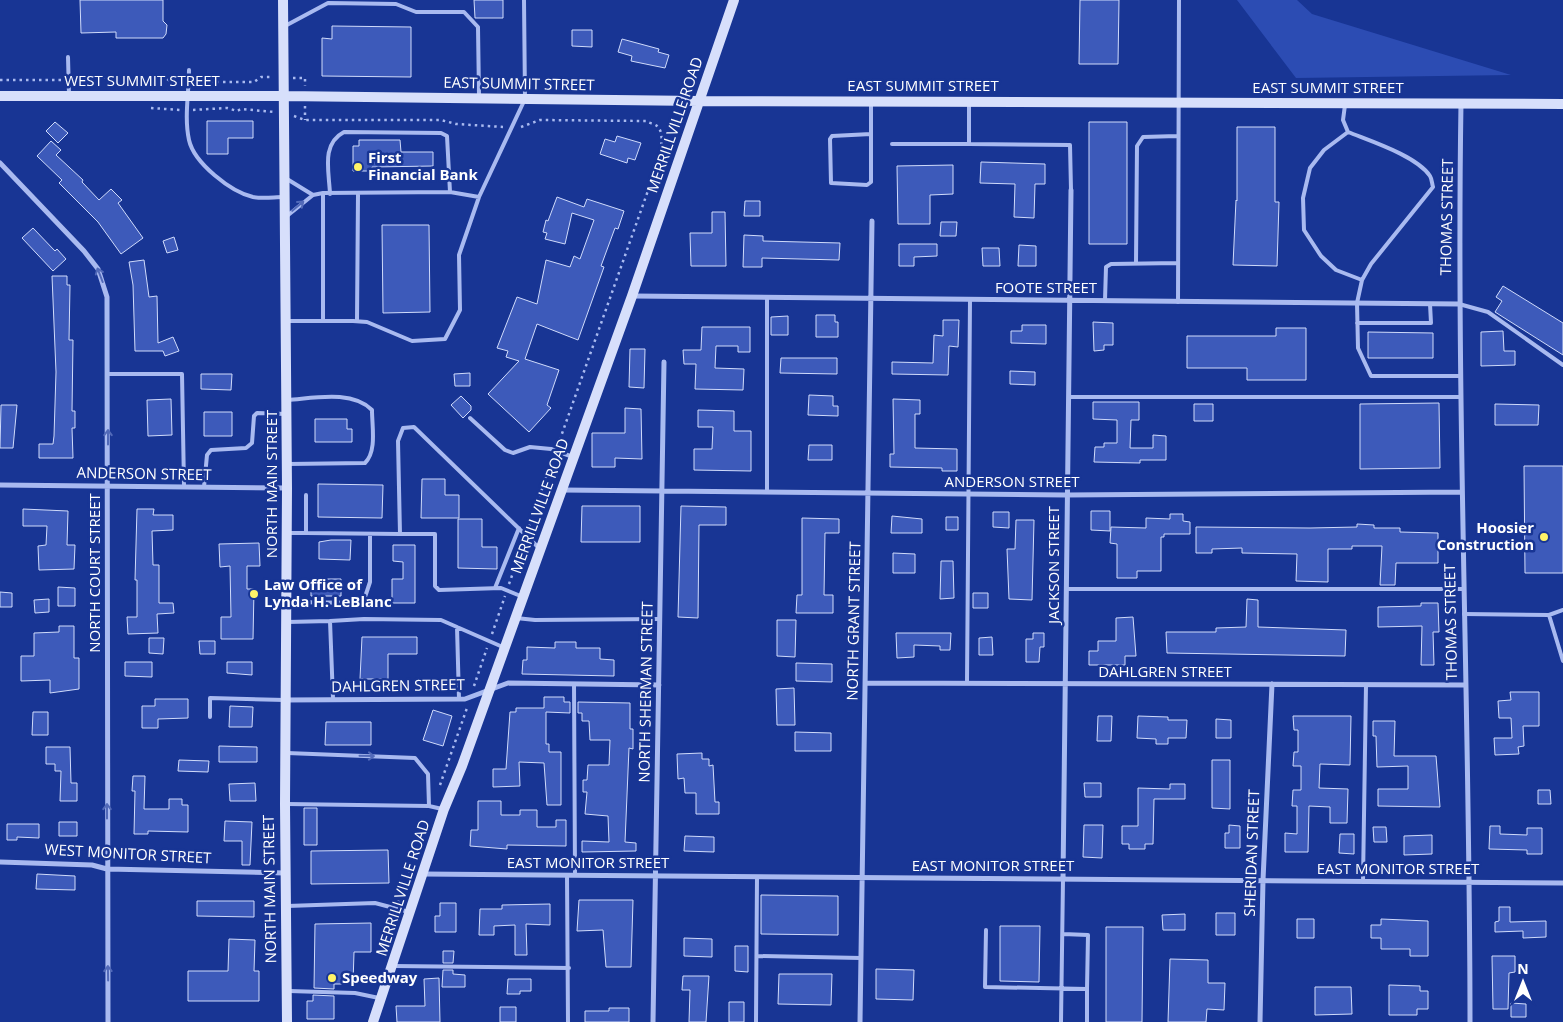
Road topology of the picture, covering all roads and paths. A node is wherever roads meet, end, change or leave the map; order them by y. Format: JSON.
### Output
{"nodes":[{"id":1,"x":283,"y":0,"type":"edge"},
{"id":2,"x":524,"y":0,"type":"edge"},
{"id":3,"x":734,"y":0,"type":"edge"},
{"id":4,"x":1178,"y":0,"type":"edge"},
{"id":5,"x":283,"y":27,"type":"junction"},
{"id":6,"x":68,"y":57,"type":"dead end"},
{"id":7,"x":189,"y":70,"type":"dead end"},
{"id":8,"x":284,"y":78,"type":"junction"},
{"id":9,"x":0,"y":80,"type":"edge"},
{"id":10,"x":68,"y":80,"type":"junction"},
{"id":11,"x":189,"y":82,"type":"junction"},
{"id":12,"x":0,"y":96,"type":"edge"},
{"id":13,"x":69,"y":96,"type":"junction"},
{"id":14,"x":188,"y":96,"type":"junction"},
{"id":15,"x":284,"y":96,"type":"junction"},
{"id":16,"x":305,"y":96,"type":"junction"},
{"id":17,"x":479,"y":98,"type":"junction"},
{"id":18,"x":525,"y":99,"type":"junction"},
{"id":19,"x":698,"y":101,"type":"junction"},
{"id":20,"x":871,"y":101,"type":"junction"},
{"id":21,"x":969,"y":101,"type":"junction"},
{"id":22,"x":1177,"y":102,"type":"junction"},
{"id":23,"x":1345,"y":103,"type":"junction"},
{"id":24,"x":1461,"y":103,"type":"junction"},
{"id":25,"x":1563,"y":104,"type":"edge"},
{"id":26,"x":512,"y":127,"type":"junction"},
{"id":27,"x":1348,"y":132,"type":"junction"},
{"id":28,"x":870,"y":134,"type":"junction"},
{"id":29,"x":1177,"y":136,"type":"junction"},
{"id":30,"x":892,"y":144,"type":"dead end"},
{"id":31,"x":969,"y":144,"type":"junction"},
{"id":32,"x":0,"y":164,"type":"edge"},
{"id":33,"x":284,"y":178,"type":"junction"},
{"id":34,"x":1071,"y":190,"type":"joint"},
{"id":35,"x":450,"y":192,"type":"junction"},
{"id":36,"x":324,"y":193,"type":"junction"},
{"id":37,"x":330,"y":194,"type":"junction"},
{"id":38,"x":358,"y":194,"type":"junction"},
{"id":39,"x":313,"y":195,"type":"junction"},
{"id":40,"x":284,"y":197,"type":"junction"},
{"id":41,"x":479,"y":197,"type":"junction"},
{"id":42,"x":284,"y":219,"type":"junction"},
{"id":43,"x":872,"y":221,"type":"dead end"},
{"id":44,"x":1136,"y":263,"type":"junction"},
{"id":45,"x":1178,"y":263,"type":"junction"},
{"id":46,"x":1362,"y":280,"type":"junction"},
{"id":47,"x":632,"y":296,"type":"junction"},
{"id":48,"x":767,"y":298,"type":"junction"},
{"id":49,"x":870,"y":300,"type":"junction"},
{"id":50,"x":970,"y":300,"type":"junction"},
{"id":51,"x":1105,"y":300,"type":"junction"},
{"id":52,"x":1071,"y":301,"type":"junction"},
{"id":53,"x":1178,"y":302,"type":"junction"},
{"id":54,"x":1357,"y":303,"type":"junction"},
{"id":55,"x":1430,"y":304,"type":"junction"},
{"id":56,"x":1459,"y":304,"type":"junction"},
{"id":57,"x":324,"y":320,"type":"junction"},
{"id":58,"x":285,"y":321,"type":"junction"},
{"id":59,"x":357,"y":321,"type":"junction"},
{"id":60,"x":1357,"y":323,"type":"junction"},
{"id":61,"x":664,"y":362,"type":"dead end"},
{"id":62,"x":1563,"y":365,"type":"edge"},
{"id":63,"x":108,"y":374,"type":"junction"},
{"id":64,"x":1460,"y":376,"type":"junction"},
{"id":65,"x":1069,"y":397,"type":"junction"},
{"id":66,"x":1460,"y":397,"type":"junction"},
{"id":67,"x":286,"y":400,"type":"junction"},
{"id":68,"x":286,"y":414,"type":"junction"},
{"id":69,"x":470,"y":418,"type":"dead end"},
{"id":70,"x":555,"y":451,"type":"junction"},
{"id":71,"x":573,"y":457,"type":"junction"},
{"id":72,"x":287,"y":464,"type":"junction"},
{"id":73,"x":0,"y":485,"type":"edge"},
{"id":74,"x":108,"y":485,"type":"junction"},
{"id":75,"x":184,"y":486,"type":"junction"},
{"id":76,"x":204,"y":487,"type":"junction"},
{"id":77,"x":287,"y":488,"type":"junction"},
{"id":78,"x":562,"y":490,"type":"junction"},
{"id":79,"x":662,"y":490,"type":"junction"},
{"id":80,"x":767,"y":492,"type":"junction"},
{"id":81,"x":1462,"y":492,"type":"junction"},
{"id":82,"x":306,"y":494,"type":"dead end"},
{"id":83,"x":868,"y":494,"type":"junction"},
{"id":84,"x":968,"y":494,"type":"junction"},
{"id":85,"x":1066,"y":495,"type":"junction"},
{"id":86,"x":519,"y":528,"type":"junction"},
{"id":87,"x":306,"y":532,"type":"junction"},
{"id":88,"x":287,"y":533,"type":"junction"},
{"id":89,"x":400,"y":534,"type":"junction"},
{"id":90,"x":370,"y":535,"type":"junction"},
{"id":91,"x":526,"y":536,"type":"junction"},
{"id":92,"x":540,"y":549,"type":"junction"},
{"id":93,"x":495,"y":588,"type":"junction"},
{"id":94,"x":1066,"y":589,"type":"junction"},
{"id":95,"x":1463,"y":589,"type":"junction"},
{"id":96,"x":507,"y":591,"type":"junction"},
{"id":97,"x":523,"y":598,"type":"junction"},
{"id":98,"x":287,"y":602,"type":"junction"},
{"id":99,"x":1563,"y":610,"type":"edge"},
{"id":100,"x":1464,"y":614,"type":"junction"},
{"id":101,"x":1549,"y":615,"type":"junction"},
{"id":102,"x":516,"y":618,"type":"junction"},
{"id":103,"x":660,"y":619,"type":"junction"},
{"id":104,"x":330,"y":621,"type":"junction"},
{"id":105,"x":287,"y":622,"type":"junction"},
{"id":106,"x":457,"y":627,"type":"junction"},
{"id":107,"x":490,"y":641,"type":"junction"},
{"id":108,"x":505,"y":648,"type":"junction"},
{"id":109,"x":1563,"y":661,"type":"edge"},
{"id":110,"x":865,"y":683,"type":"junction"},
{"id":111,"x":967,"y":683,"type":"junction"},
{"id":112,"x":574,"y":684,"type":"junction"},
{"id":113,"x":1066,"y":684,"type":"junction"},
{"id":114,"x":1272,"y":684,"type":"junction"},
{"id":115,"x":659,"y":685,"type":"junction"},
{"id":116,"x":1366,"y":685,"type":"junction"},
{"id":117,"x":1464,"y":685,"type":"junction"},
{"id":118,"x":489,"y":692,"type":"junction"},
{"id":119,"x":470,"y":698,"type":"junction"},
{"id":120,"x":333,"y":699,"type":"junction"},
{"id":121,"x":458,"y":699,"type":"junction"},
{"id":122,"x":285,"y":700,"type":"junction"},
{"id":123,"x":210,"y":717,"type":"dead end"},
{"id":124,"x":285,"y":753,"type":"junction"},
{"id":125,"x":285,"y":804,"type":"junction"},
{"id":126,"x":431,"y":807,"type":"junction"},
{"id":127,"x":444,"y":809,"type":"junction"},
{"id":128,"x":419,"y":844,"type":"dead end"},
{"id":129,"x":0,"y":862,"type":"edge"},
{"id":130,"x":107,"y":869,"type":"junction"},
{"id":131,"x":285,"y":872,"type":"junction"},
{"id":132,"x":423,"y":874,"type":"junction"},
{"id":133,"x":567,"y":875,"type":"junction"},
{"id":134,"x":576,"y":875,"type":"junction"},
{"id":135,"x":656,"y":876,"type":"junction"},
{"id":136,"x":757,"y":877,"type":"junction"},
{"id":137,"x":862,"y":877,"type":"junction"},
{"id":138,"x":1064,"y":879,"type":"junction"},
{"id":139,"x":1263,"y":880,"type":"junction"},
{"id":140,"x":1363,"y":881,"type":"junction"},
{"id":141,"x":1470,"y":882,"type":"junction"},
{"id":142,"x":1563,"y":883,"type":"edge"},
{"id":143,"x":285,"y":906,"type":"junction"},
{"id":144,"x":396,"y":908,"type":"junction"},
{"id":145,"x":410,"y":912,"type":"junction"},
{"id":146,"x":986,"y":930,"type":"dead end"},
{"id":147,"x":1062,"y":934,"type":"junction"},
{"id":148,"x":756,"y":956,"type":"junction"},
{"id":149,"x":861,"y":958,"type":"junction"},
{"id":150,"x":393,"y":966,"type":"junction"},
{"id":151,"x":569,"y":968,"type":"junction"},
{"id":152,"x":1062,"y":989,"type":"junction"},
{"id":153,"x":1087,"y":990,"type":"junction"},
{"id":154,"x":287,"y":991,"type":"junction"},
{"id":155,"x":382,"y":999,"type":"junction"},
{"id":156,"x":108,"y":1022,"type":"edge"},
{"id":157,"x":288,"y":1022,"type":"edge"},
{"id":158,"x":373,"y":1022,"type":"edge"},
{"id":159,"x":568,"y":1022,"type":"edge"},
{"id":160,"x":653,"y":1022,"type":"edge"},
{"id":161,"x":756,"y":1022,"type":"edge"},
{"id":162,"x":860,"y":1022,"type":"edge"},
{"id":163,"x":1061,"y":1022,"type":"edge"},
{"id":164,"x":1087,"y":1022,"type":"edge"},
{"id":165,"x":1260,"y":1022,"type":"edge"},
{"id":166,"x":1470,"y":1022,"type":"edge"}],
"edges":[{"from":1,"to":5,"type":"street","name":"NORTH MAIN STREET"},
{"from":2,"to":18,"type":"lane"},
{"from":3,"to":19,"type":"street","name":"MERRILLVILLE ROAD"},
{"from":4,"to":22,"type":"lane"},
{"from":5,"to":8,"type":"street","name":"NORTH MAIN STREET"},
{"from":5,"to":17,"type":"lane"},
{"from":6,"to":10,"type":"lane"},
{"from":7,"to":11,"type":"lane"},
{"from":8,"to":11,"type":"path"},
{"from":8,"to":15,"type":"street","name":"NORTH MAIN STREET"},
{"from":8,"to":16,"type":"path"},
{"from":9,"to":10,"type":"path"},
{"from":10,"to":11,"type":"path"},
{"from":10,"to":13,"type":"lane"},
{"from":11,"to":14,"type":"lane"},
{"from":12,"to":13,"type":"street","name":"WEST SUMMIT STREET"},
{"from":13,"to":14,"type":"street","name":"WEST SUMMIT STREET"},
{"from":14,"to":15,"type":"street","name":"WEST SUMMIT STREET"},
{"from":14,"to":40,"type":"lane"},
{"from":15,"to":16,"type":"street","name":"EAST SUMMIT STREET"},
{"from":15,"to":33,"type":"street","name":"NORTH MAIN STREET"},
{"from":16,"to":17,"type":"street","name":"EAST SUMMIT STREET"},
{"from":16,"to":26,"type":"path"},
{"from":17,"to":18,"type":"street","name":"EAST SUMMIT STREET"},
{"from":18,"to":19,"type":"street","name":"EAST SUMMIT STREET"},
{"from":18,"to":26,"type":"lane"},
{"from":19,"to":20,"type":"street","name":"EAST SUMMIT STREET"},
{"from":19,"to":47,"type":"street","name":"MERRILLVILLE ROAD"},
{"from":20,"to":21,"type":"street","name":"EAST SUMMIT STREET"},
{"from":20,"to":28,"type":"lane"},
{"from":21,"to":22,"type":"street","name":"EAST SUMMIT STREET"},
{"from":21,"to":31,"type":"lane"},
{"from":22,"to":23,"type":"street","name":"EAST SUMMIT STREET"},
{"from":22,"to":29,"type":"lane"},
{"from":23,"to":24,"type":"street","name":"EAST SUMMIT STREET"},
{"from":23,"to":27,"type":"lane"},
{"from":24,"to":25,"type":"street","name":"EAST SUMMIT STREET"},
{"from":24,"to":56,"type":"street","name":"THOMAS STREET"},
{"from":26,"to":41,"type":"lane"},
{"from":26,"to":70,"type":"path"},
{"from":27,"to":46,"type":"lane"},
{"from":27,"to":46,"type":"lane"},
{"from":28,"to":28,"type":"lane"},
{"from":29,"to":44,"type":"lane"},
{"from":29,"to":45,"type":"lane"},
{"from":30,"to":31,"type":"lane"},
{"from":31,"to":34,"type":"lane"},
{"from":63,"to":32,"type":"street","name":"NORTH COURT STREET","one_way":true},
{"from":33,"to":39,"type":"lane"},
{"from":33,"to":40,"type":"street","name":"NORTH MAIN STREET"},
{"from":34,"to":52,"type":"street","name":"JACKSON STREET"},
{"from":35,"to":37,"type":"lane"},
{"from":35,"to":38,"type":"lane"},
{"from":35,"to":41,"type":"lane"},
{"from":36,"to":37,"type":"lane"},
{"from":36,"to":39,"type":"lane"},
{"from":36,"to":57,"type":"lane"},
{"from":37,"to":38,"type":"lane"},
{"from":38,"to":59,"type":"lane"},
{"from":42,"to":39,"type":"lane","one_way":true},
{"from":40,"to":42,"type":"street","name":"NORTH MAIN STREET"},
{"from":41,"to":59,"type":"lane"},
{"from":42,"to":58,"type":"street","name":"NORTH MAIN STREET"},
{"from":43,"to":49,"type":"street","name":"NORTH GRANT STREET"},
{"from":44,"to":45,"type":"lane"},
{"from":44,"to":51,"type":"lane"},
{"from":45,"to":53,"type":"lane"},
{"from":46,"to":54,"type":"lane"},
{"from":47,"to":48,"type":"street","name":"FOOTE STREET"},
{"from":47,"to":71,"type":"street","name":"MERRILLVILLE ROAD"},
{"from":48,"to":49,"type":"street","name":"FOOTE STREET"},
{"from":48,"to":80,"type":"lane"},
{"from":49,"to":50,"type":"street","name":"FOOTE STREET"},
{"from":49,"to":83,"type":"street","name":"NORTH GRANT STREET"},
{"from":50,"to":52,"type":"street","name":"FOOTE STREET"},
{"from":50,"to":84,"type":"lane"},
{"from":51,"to":52,"type":"street","name":"FOOTE STREET"},
{"from":51,"to":53,"type":"street","name":"FOOTE STREET"},
{"from":52,"to":65,"type":"street","name":"JACKSON STREET"},
{"from":53,"to":54,"type":"street","name":"FOOTE STREET"},
{"from":54,"to":55,"type":"street","name":"FOOTE STREET"},
{"from":54,"to":60,"type":"lane"},
{"from":55,"to":56,"type":"street","name":"FOOTE STREET"},
{"from":55,"to":60,"type":"lane"},
{"from":56,"to":62,"type":"lane"},
{"from":56,"to":64,"type":"street","name":"THOMAS STREET"},
{"from":57,"to":58,"type":"lane"},
{"from":57,"to":59,"type":"lane"},
{"from":58,"to":67,"type":"street","name":"NORTH MAIN STREET"},
{"from":60,"to":64,"type":"lane"},
{"from":61,"to":79,"type":"street","name":"NORTH SHERMAN STREET"},
{"from":74,"to":63,"type":"street","name":"NORTH COURT STREET","one_way":true},
{"from":63,"to":75,"type":"lane"},
{"from":64,"to":66,"type":"street","name":"THOMAS STREET"},
{"from":65,"to":66,"type":"lane"},
{"from":65,"to":85,"type":"street","name":"JACKSON STREET"},
{"from":66,"to":81,"type":"street","name":"THOMAS STREET"},
{"from":67,"to":68,"type":"street","name":"NORTH MAIN STREET"},
{"from":67,"to":72,"type":"lane"},
{"from":68,"to":72,"type":"street","name":"NORTH MAIN STREET"},
{"from":68,"to":76,"type":"lane"},
{"from":69,"to":70,"type":"lane"},
{"from":70,"to":71,"type":"lane"},
{"from":70,"to":91,"type":"path"},
{"from":71,"to":78,"type":"street","name":"MERRILLVILLE ROAD"},
{"from":72,"to":77,"type":"street","name":"NORTH MAIN STREET"},
{"from":73,"to":74,"type":"street","name":"ANDERSON STREET"},
{"from":74,"to":75,"type":"street","name":"ANDERSON STREET"},
{"from":130,"to":74,"type":"street","name":"NORTH COURT STREET","one_way":true},
{"from":75,"to":76,"type":"street","name":"ANDERSON STREET"},
{"from":76,"to":77,"type":"street","name":"ANDERSON STREET"},
{"from":77,"to":88,"type":"street","name":"NORTH MAIN STREET"},
{"from":78,"to":79,"type":"street","name":"ANDERSON STREET"},
{"from":78,"to":92,"type":"street","name":"MERRILLVILLE ROAD"},
{"from":79,"to":80,"type":"street","name":"ANDERSON STREET"},
{"from":79,"to":103,"type":"street","name":"NORTH SHERMAN STREET"},
{"from":80,"to":83,"type":"street","name":"ANDERSON STREET"},
{"from":81,"to":85,"type":"street","name":"ANDERSON STREET"},
{"from":81,"to":95,"type":"street","name":"THOMAS STREET"},
{"from":82,"to":87,"type":"lane"},
{"from":83,"to":84,"type":"street","name":"ANDERSON STREET"},
{"from":83,"to":110,"type":"street","name":"NORTH GRANT STREET"},
{"from":84,"to":85,"type":"street","name":"ANDERSON STREET"},
{"from":84,"to":111,"type":"lane"},
{"from":85,"to":94,"type":"street","name":"JACKSON STREET"},
{"from":86,"to":89,"type":"lane"},
{"from":86,"to":91,"type":"lane"},
{"from":86,"to":93,"type":"lane"},
{"from":87,"to":88,"type":"lane"},
{"from":87,"to":90,"type":"lane"},
{"from":88,"to":98,"type":"street","name":"NORTH MAIN STREET"},
{"from":89,"to":90,"type":"lane"},
{"from":89,"to":93,"type":"lane"},
{"from":90,"to":98,"type":"lane"},
{"from":91,"to":92,"type":"lane"},
{"from":91,"to":96,"type":"path"},
{"from":92,"to":97,"type":"street","name":"MERRILLVILLE ROAD"},
{"from":93,"to":96,"type":"lane"},
{"from":94,"to":95,"type":"lane"},
{"from":94,"to":113,"type":"street","name":"JACKSON STREET"},
{"from":95,"to":100,"type":"street","name":"THOMAS STREET"},
{"from":96,"to":97,"type":"lane"},
{"from":96,"to":107,"type":"path"},
{"from":97,"to":102,"type":"street","name":"MERRILLVILLE ROAD"},
{"from":98,"to":105,"type":"street","name":"NORTH MAIN STREET"},
{"from":99,"to":101,"type":"lane"},
{"from":100,"to":101,"type":"lane"},
{"from":100,"to":117,"type":"street","name":"THOMAS STREET"},
{"from":101,"to":109,"type":"lane"},
{"from":102,"to":103,"type":"lane"},
{"from":102,"to":108,"type":"street","name":"MERRILLVILLE ROAD"},
{"from":103,"to":115,"type":"street","name":"NORTH SHERMAN STREET"},
{"from":104,"to":105,"type":"lane"},
{"from":104,"to":106,"type":"lane"},
{"from":104,"to":120,"type":"lane"},
{"from":105,"to":122,"type":"street","name":"NORTH MAIN STREET"},
{"from":106,"to":107,"type":"lane"},
{"from":106,"to":121,"type":"lane"},
{"from":107,"to":108,"type":"lane"},
{"from":107,"to":119,"type":"path"},
{"from":108,"to":118,"type":"street","name":"MERRILLVILLE ROAD"},
{"from":110,"to":111,"type":"street","name":"DAHLGREN STREET"},
{"from":110,"to":137,"type":"street","name":"NORTH GRANT STREET"},
{"from":111,"to":113,"type":"street","name":"DAHLGREN STREET"},
{"from":112,"to":115,"type":"street","name":"DAHLGREN STREET"},
{"from":112,"to":118,"type":"street","name":"DAHLGREN STREET"},
{"from":112,"to":134,"type":"lane"},
{"from":113,"to":114,"type":"street","name":"DAHLGREN STREET"},
{"from":113,"to":138,"type":"street","name":"JACKSON STREET"},
{"from":114,"to":116,"type":"street","name":"DAHLGREN STREET"},
{"from":114,"to":139,"type":"street","name":"SHERIDAN STREET"},
{"from":115,"to":135,"type":"street","name":"NORTH SHERMAN STREET"},
{"from":116,"to":117,"type":"street","name":"DAHLGREN STREET"},
{"from":116,"to":140,"type":"lane"},
{"from":117,"to":141,"type":"street","name":"THOMAS STREET"},
{"from":118,"to":119,"type":"street","name":"DAHLGREN STREET"},
{"from":118,"to":127,"type":"street","name":"MERRILLVILLE ROAD"},
{"from":119,"to":121,"type":"street","name":"DAHLGREN STREET"},
{"from":119,"to":126,"type":"path"},
{"from":120,"to":121,"type":"street","name":"DAHLGREN STREET"},
{"from":120,"to":122,"type":"street","name":"DAHLGREN STREET"},
{"from":122,"to":123,"type":"lane"},
{"from":122,"to":124,"type":"street","name":"NORTH MAIN STREET"},
{"from":124,"to":125,"type":"street","name":"NORTH MAIN STREET"},
{"from":124,"to":126,"type":"lane","one_way":true},
{"from":125,"to":126,"type":"lane"},
{"from":125,"to":131,"type":"street","name":"NORTH MAIN STREET"},
{"from":126,"to":127,"type":"lane"},
{"from":127,"to":132,"type":"street","name":"MERRILLVILLE ROAD"},
{"from":128,"to":144,"type":"path"},
{"from":129,"to":130,"type":"street","name":"WEST MONITOR STREET"},
{"from":130,"to":131,"type":"street","name":"WEST MONITOR STREET"},
{"from":156,"to":130,"type":"street","name":"NORTH COURT STREET","one_way":true},
{"from":131,"to":143,"type":"street","name":"NORTH MAIN STREET"},
{"from":132,"to":133,"type":"street","name":"EAST MONITOR STREET"},
{"from":132,"to":145,"type":"street","name":"MERRILLVILLE ROAD"},
{"from":133,"to":134,"type":"street","name":"EAST MONITOR STREET"},
{"from":133,"to":151,"type":"lane"},
{"from":134,"to":135,"type":"street","name":"EAST MONITOR STREET"},
{"from":135,"to":136,"type":"street","name":"EAST MONITOR STREET"},
{"from":135,"to":160,"type":"street","name":"NORTH SHERMAN STREET"},
{"from":136,"to":137,"type":"street","name":"EAST MONITOR STREET"},
{"from":136,"to":148,"type":"lane"},
{"from":137,"to":138,"type":"street","name":"EAST MONITOR STREET"},
{"from":137,"to":149,"type":"street","name":"NORTH GRANT STREET"},
{"from":138,"to":139,"type":"street","name":"EAST MONITOR STREET"},
{"from":138,"to":147,"type":"lane"},
{"from":139,"to":140,"type":"street","name":"EAST MONITOR STREET"},
{"from":139,"to":165,"type":"street","name":"SHERIDAN STREET"},
{"from":140,"to":141,"type":"street","name":"EAST MONITOR STREET"},
{"from":141,"to":142,"type":"street","name":"EAST MONITOR STREET"},
{"from":141,"to":166,"type":"street","name":"THOMAS STREET"},
{"from":143,"to":144,"type":"lane"},
{"from":143,"to":154,"type":"street","name":"NORTH MAIN STREET"},
{"from":144,"to":145,"type":"lane"},
{"from":145,"to":150,"type":"street","name":"MERRILLVILLE ROAD"},
{"from":146,"to":152,"type":"lane"},
{"from":147,"to":152,"type":"lane"},
{"from":147,"to":153,"type":"lane"},
{"from":148,"to":149,"type":"lane"},
{"from":148,"to":161,"type":"lane"},
{"from":149,"to":162,"type":"street","name":"NORTH GRANT STREET"},
{"from":150,"to":151,"type":"lane"},
{"from":150,"to":155,"type":"street","name":"MERRILLVILLE ROAD"},
{"from":151,"to":159,"type":"lane"},
{"from":152,"to":153,"type":"lane"},
{"from":152,"to":163,"type":"lane"},
{"from":153,"to":164,"type":"lane"},
{"from":154,"to":155,"type":"lane"},
{"from":154,"to":157,"type":"street","name":"NORTH MAIN STREET"},
{"from":155,"to":158,"type":"street","name":"MERRILLVILLE ROAD"}]}
